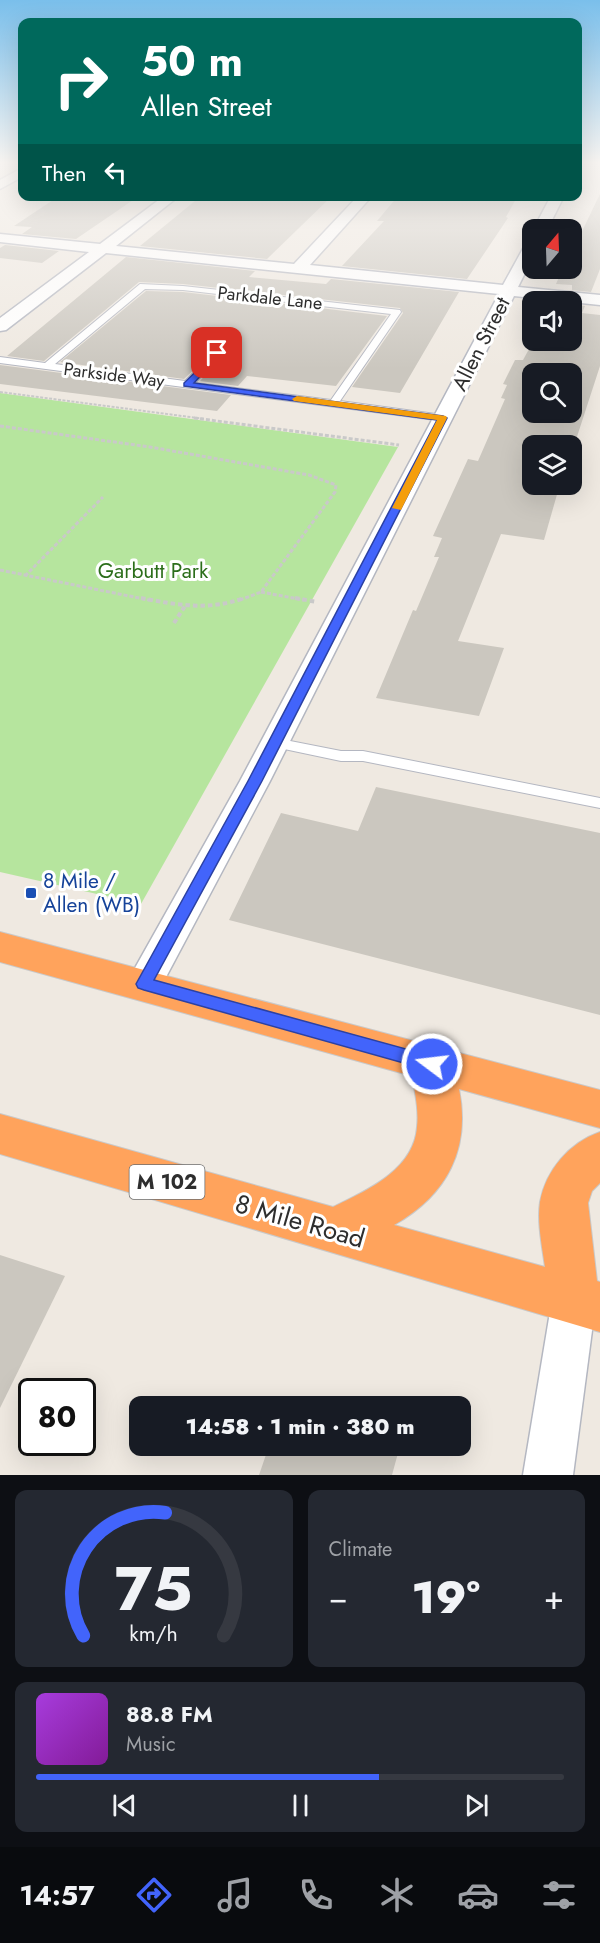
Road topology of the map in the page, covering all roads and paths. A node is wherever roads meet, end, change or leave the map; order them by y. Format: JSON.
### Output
{"nodes":[{"id":1,"x":125,"y":231,"type":"edge"},
{"id":2,"x":334,"y":231,"type":"edge"},
{"id":3,"x":0,"y":238,"type":"edge"},
{"id":4,"x":102,"y":248,"type":"junction"},
{"id":5,"x":522,"y":265,"type":"edge"},
{"id":6,"x":298,"y":269,"type":"junction"},
{"id":7,"x":509,"y":291,"type":"junction"},
{"id":8,"x":600,"y":300,"type":"edge"},
{"id":9,"x":0,"y":326,"type":"edge"},
{"id":10,"x":217,"y":353,"type":"dead end"},
{"id":11,"x":0,"y":360,"type":"edge"},
{"id":12,"x":47,"y":366,"type":"junction"},
{"id":13,"x":187,"y":384,"type":"junction"},
{"id":14,"x":0,"y":392,"type":"edge"},
{"id":15,"x":333,"y":404,"type":"junction"},
{"id":16,"x":443,"y":418,"type":"junction"},
{"id":17,"x":0,"y":426,"type":"edge"},
{"id":18,"x":403,"y":446,"type":"dead end"},
{"id":19,"x":103,"y":498,"type":"dead end"},
{"id":20,"x":0,"y":570,"type":"edge"},
{"id":21,"x":25,"y":576,"type":"junction"},
{"id":22,"x":261,"y":592,"type":"junction"},
{"id":23,"x":318,"y":602,"type":"dead end"},
{"id":24,"x":186,"y":606,"type":"junction"},
{"id":25,"x":174,"y":623,"type":"dead end"},
{"id":26,"x":275,"y":743,"type":"junction"},
{"id":27,"x":600,"y":803,"type":"edge"},
{"id":28,"x":0,"y":947,"type":"edge"},
{"id":29,"x":144,"y":984,"type":"junction"},
{"id":30,"x":432,"y":1064,"type":"junction"},
{"id":31,"x":600,"y":1109,"type":"edge"},
{"id":32,"x":0,"y":1134,"type":"edge"},
{"id":33,"x":600,"y":1152,"type":"edge"},
{"id":34,"x":333,"y":1231,"type":"junction"},
{"id":35,"x":587,"y":1303,"type":"edge"},
{"id":36,"x":548,"y":1475,"type":"edge"}],
"edges":[{"from":1,"to":4,"type":"street"},
{"from":2,"to":6,"type":"street"},
{"from":3,"to":4,"type":"street"},
{"from":4,"to":6,"type":"street"},
{"from":4,"to":9,"type":"street"},
{"from":5,"to":7,"type":"street","name":"Allen Street"},
{"from":6,"to":7,"type":"street"},
{"from":7,"to":8,"type":"street"},
{"from":7,"to":16,"type":"street","name":"Allen Street"},
{"from":10,"to":13,"type":"lane"},
{"from":11,"to":12,"type":"lane","name":"Parkside Way"},
{"from":12,"to":13,"type":"lane","name":"Parkside Way"},
{"from":12,"to":15,"type":"lane","name":"Parkdale Lane"},
{"from":13,"to":15,"type":"lane","name":"Parkside Way"},
{"from":14,"to":18,"type":"path"},
{"from":15,"to":16,"type":"lane","name":"Parkside Way"},
{"from":16,"to":26,"type":"street","name":"Allen Street"},
{"from":17,"to":22,"type":"path"},
{"from":19,"to":21,"type":"path"},
{"from":20,"to":21,"type":"path"},
{"from":21,"to":24,"type":"path"},
{"from":22,"to":23,"type":"path"},
{"from":22,"to":24,"type":"path"},
{"from":24,"to":25,"type":"path"},
{"from":26,"to":27,"type":"lane"},
{"from":26,"to":29,"type":"street","name":"Allen Street"},
{"from":28,"to":29,"type":"highway"},
{"from":29,"to":30,"type":"highway"},
{"from":30,"to":31,"type":"highway"},
{"from":30,"to":34,"type":"highway"},
{"from":32,"to":34,"type":"highway","name":"8 Mile Road","number":"M 102"},
{"from":33,"to":35,"type":"highway"},
{"from":34,"to":35,"type":"highway","name":"8 Mile Road","number":"M 102"},
{"from":35,"to":36,"type":"street"}]}
